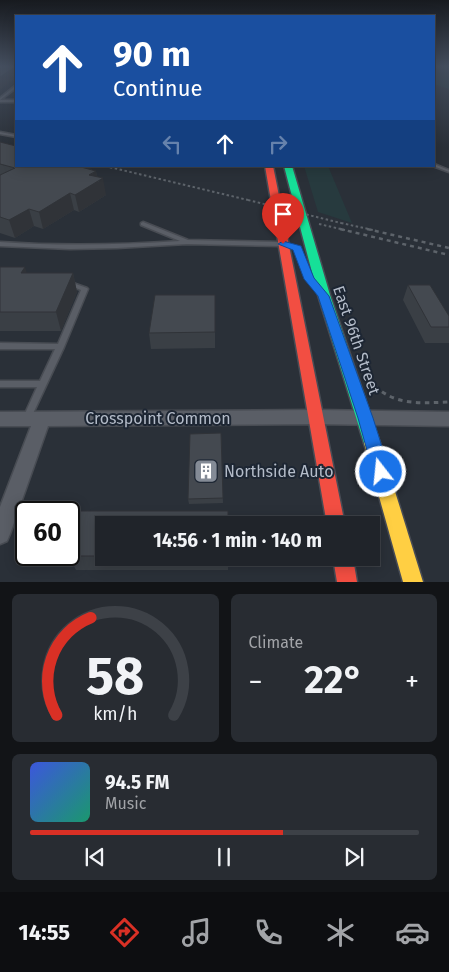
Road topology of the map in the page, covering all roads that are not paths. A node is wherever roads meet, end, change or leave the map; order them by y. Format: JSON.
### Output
{"nodes":[{"id":1,"x":0,"y":100,"type":"edge"},
{"id":2,"x":15,"y":101,"type":"edge"},
{"id":3,"x":0,"y":133,"type":"edge"},
{"id":4,"x":15,"y":136,"type":"edge"},
{"id":5,"x":435,"y":165,"type":"edge"},
{"id":6,"x":269,"y":167,"type":"edge"},
{"id":7,"x":288,"y":167,"type":"edge"},
{"id":8,"x":449,"y":171,"type":"edge"},
{"id":9,"x":143,"y":224,"type":"dead end"},
{"id":10,"x":187,"y":242,"type":"junction"},
{"id":11,"x":0,"y":244,"type":"edge"},
{"id":12,"x":283,"y":244,"type":"junction"},
{"id":13,"x":297,"y":248,"type":"dead end"},
{"id":14,"x":303,"y":263,"type":"dead end"},
{"id":15,"x":66,"y":282,"type":"edge"},
{"id":16,"x":324,"y":296,"type":"junction"},
{"id":17,"x":0,"y":346,"type":"edge"},
{"id":18,"x":60,"y":347,"type":"junction"},
{"id":19,"x":0,"y":384,"type":"edge"},
{"id":20,"x":43,"y":384,"type":"junction"},
{"id":21,"x":316,"y":417,"type":"junction"},
{"id":22,"x":366,"y":418,"type":"junction"},
{"id":23,"x":0,"y":419,"type":"edge"},
{"id":24,"x":34,"y":419,"type":"junction"},
{"id":25,"x":449,"y":419,"type":"edge"},
{"id":26,"x":334,"y":516,"type":"edge"},
{"id":27,"x":0,"y":534,"type":"edge"},
{"id":28,"x":344,"y":566,"type":"edge"},
{"id":29,"x":347,"y":582,"type":"edge"},
{"id":30,"x":413,"y":582,"type":"edge"}],
"edges":[{"from":1,"to":2,"type":"lane"},
{"from":3,"to":4,"type":"lane"},
{"from":5,"to":8,"type":"lane"},
{"from":6,"to":12,"type":"main road"},
{"from":7,"to":16,"type":"main road","name":"East 96th Street"},
{"from":9,"to":10,"type":"lane"},
{"from":10,"to":11,"type":"lane"},
{"from":10,"to":12,"type":"lane"},
{"from":12,"to":13,"type":"main road"},
{"from":12,"to":21,"type":"main road"},
{"from":14,"to":16,"type":"main road"},
{"from":15,"to":18,"type":"lane"},
{"from":16,"to":22,"type":"main road","name":"East 96th Street"},
{"from":17,"to":18,"type":"lane"},
{"from":18,"to":20,"type":"lane"},
{"from":19,"to":20,"type":"lane"},
{"from":20,"to":24,"type":"lane"},
{"from":21,"to":22,"type":"street","name":"Crosspoint Common"},
{"from":21,"to":24,"type":"street","name":"Crosspoint Common"},
{"from":21,"to":26,"type":"main road"},
{"from":22,"to":25,"type":"street","name":"Crosspoint Common"},
{"from":22,"to":30,"type":"main road","name":"East 96th Street"},
{"from":23,"to":24,"type":"street","name":"Crosspoint Common"},
{"from":24,"to":27,"type":"street"},
{"from":28,"to":29,"type":"main road"}]}
